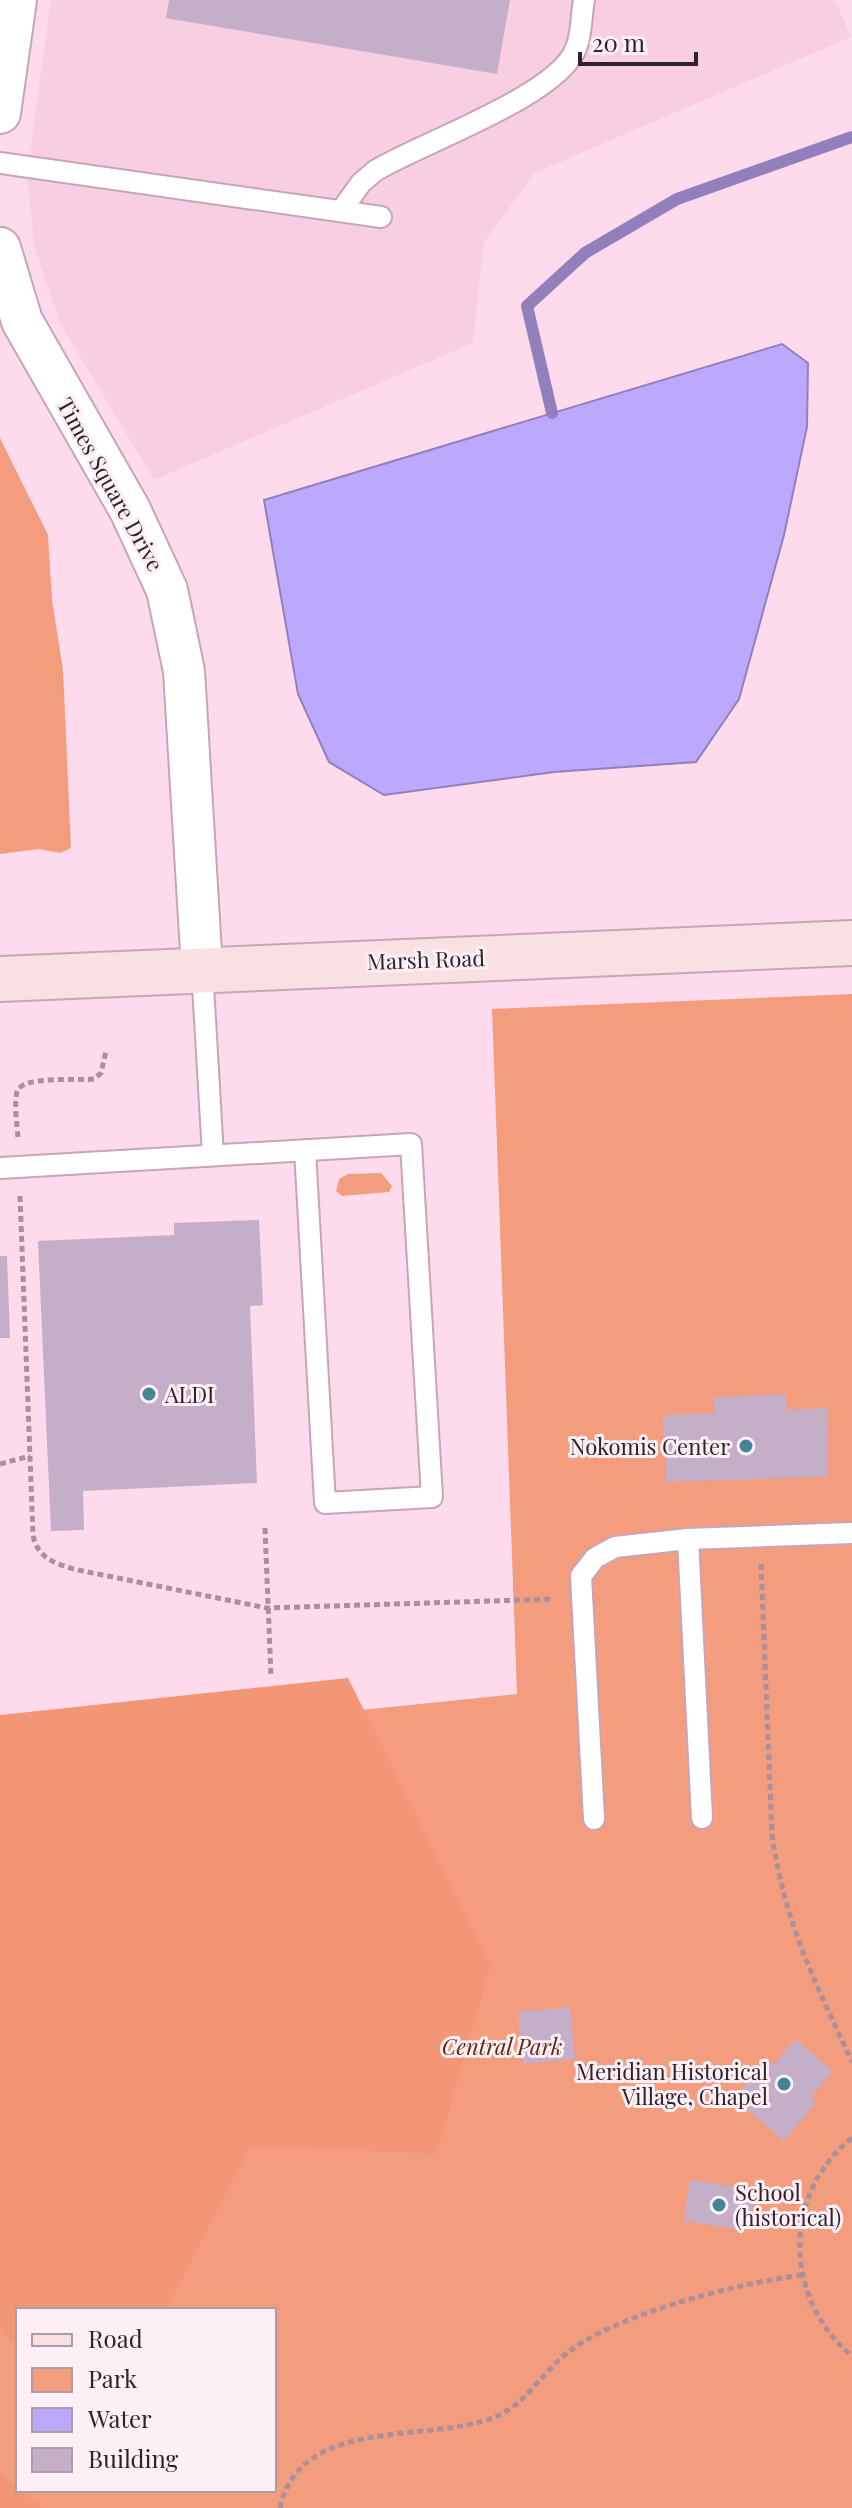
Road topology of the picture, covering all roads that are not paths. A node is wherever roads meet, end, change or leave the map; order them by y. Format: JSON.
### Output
{"nodes":[{"id":1,"x":16,"y":0,"type":"edge"},
{"id":2,"x":584,"y":0,"type":"edge"},
{"id":3,"x":0,"y":113,"type":"edge"},
{"id":4,"x":0,"y":163,"type":"edge"},
{"id":5,"x":341,"y":211,"type":"junction"},
{"id":6,"x":381,"y":217,"type":"dead end"},
{"id":7,"x":0,"y":248,"type":"edge"},
{"id":8,"x":852,"y":943,"type":"edge"},
{"id":9,"x":202,"y":969,"type":"junction"},
{"id":10,"x":0,"y":979,"type":"edge"},
{"id":11,"x":305,"y":1150,"type":"junction"},
{"id":12,"x":213,"y":1155,"type":"junction"},
{"id":13,"x":0,"y":1168,"type":"edge"},
{"id":14,"x":852,"y":1533,"type":"edge"},
{"id":15,"x":688,"y":1539,"type":"junction"},
{"id":16,"x":702,"y":1818,"type":"dead end"},
{"id":17,"x":594,"y":1819,"type":"dead end"}],
"edges":[{"from":1,"to":3,"type":"street"},
{"from":2,"to":5,"type":"lane"},
{"from":4,"to":5,"type":"lane"},
{"from":5,"to":6,"type":"lane"},
{"from":7,"to":9,"type":"street","name":"Times Square Drive"},
{"from":8,"to":9,"type":"main road","name":"Marsh Road"},
{"from":9,"to":10,"type":"main road","name":"Marsh Road"},
{"from":9,"to":12,"type":"lane"},
{"from":11,"to":11,"type":"lane"},
{"from":11,"to":12,"type":"lane"},
{"from":12,"to":13,"type":"lane"},
{"from":14,"to":15,"type":"lane"},
{"from":15,"to":16,"type":"lane"},
{"from":15,"to":17,"type":"lane"}]}
